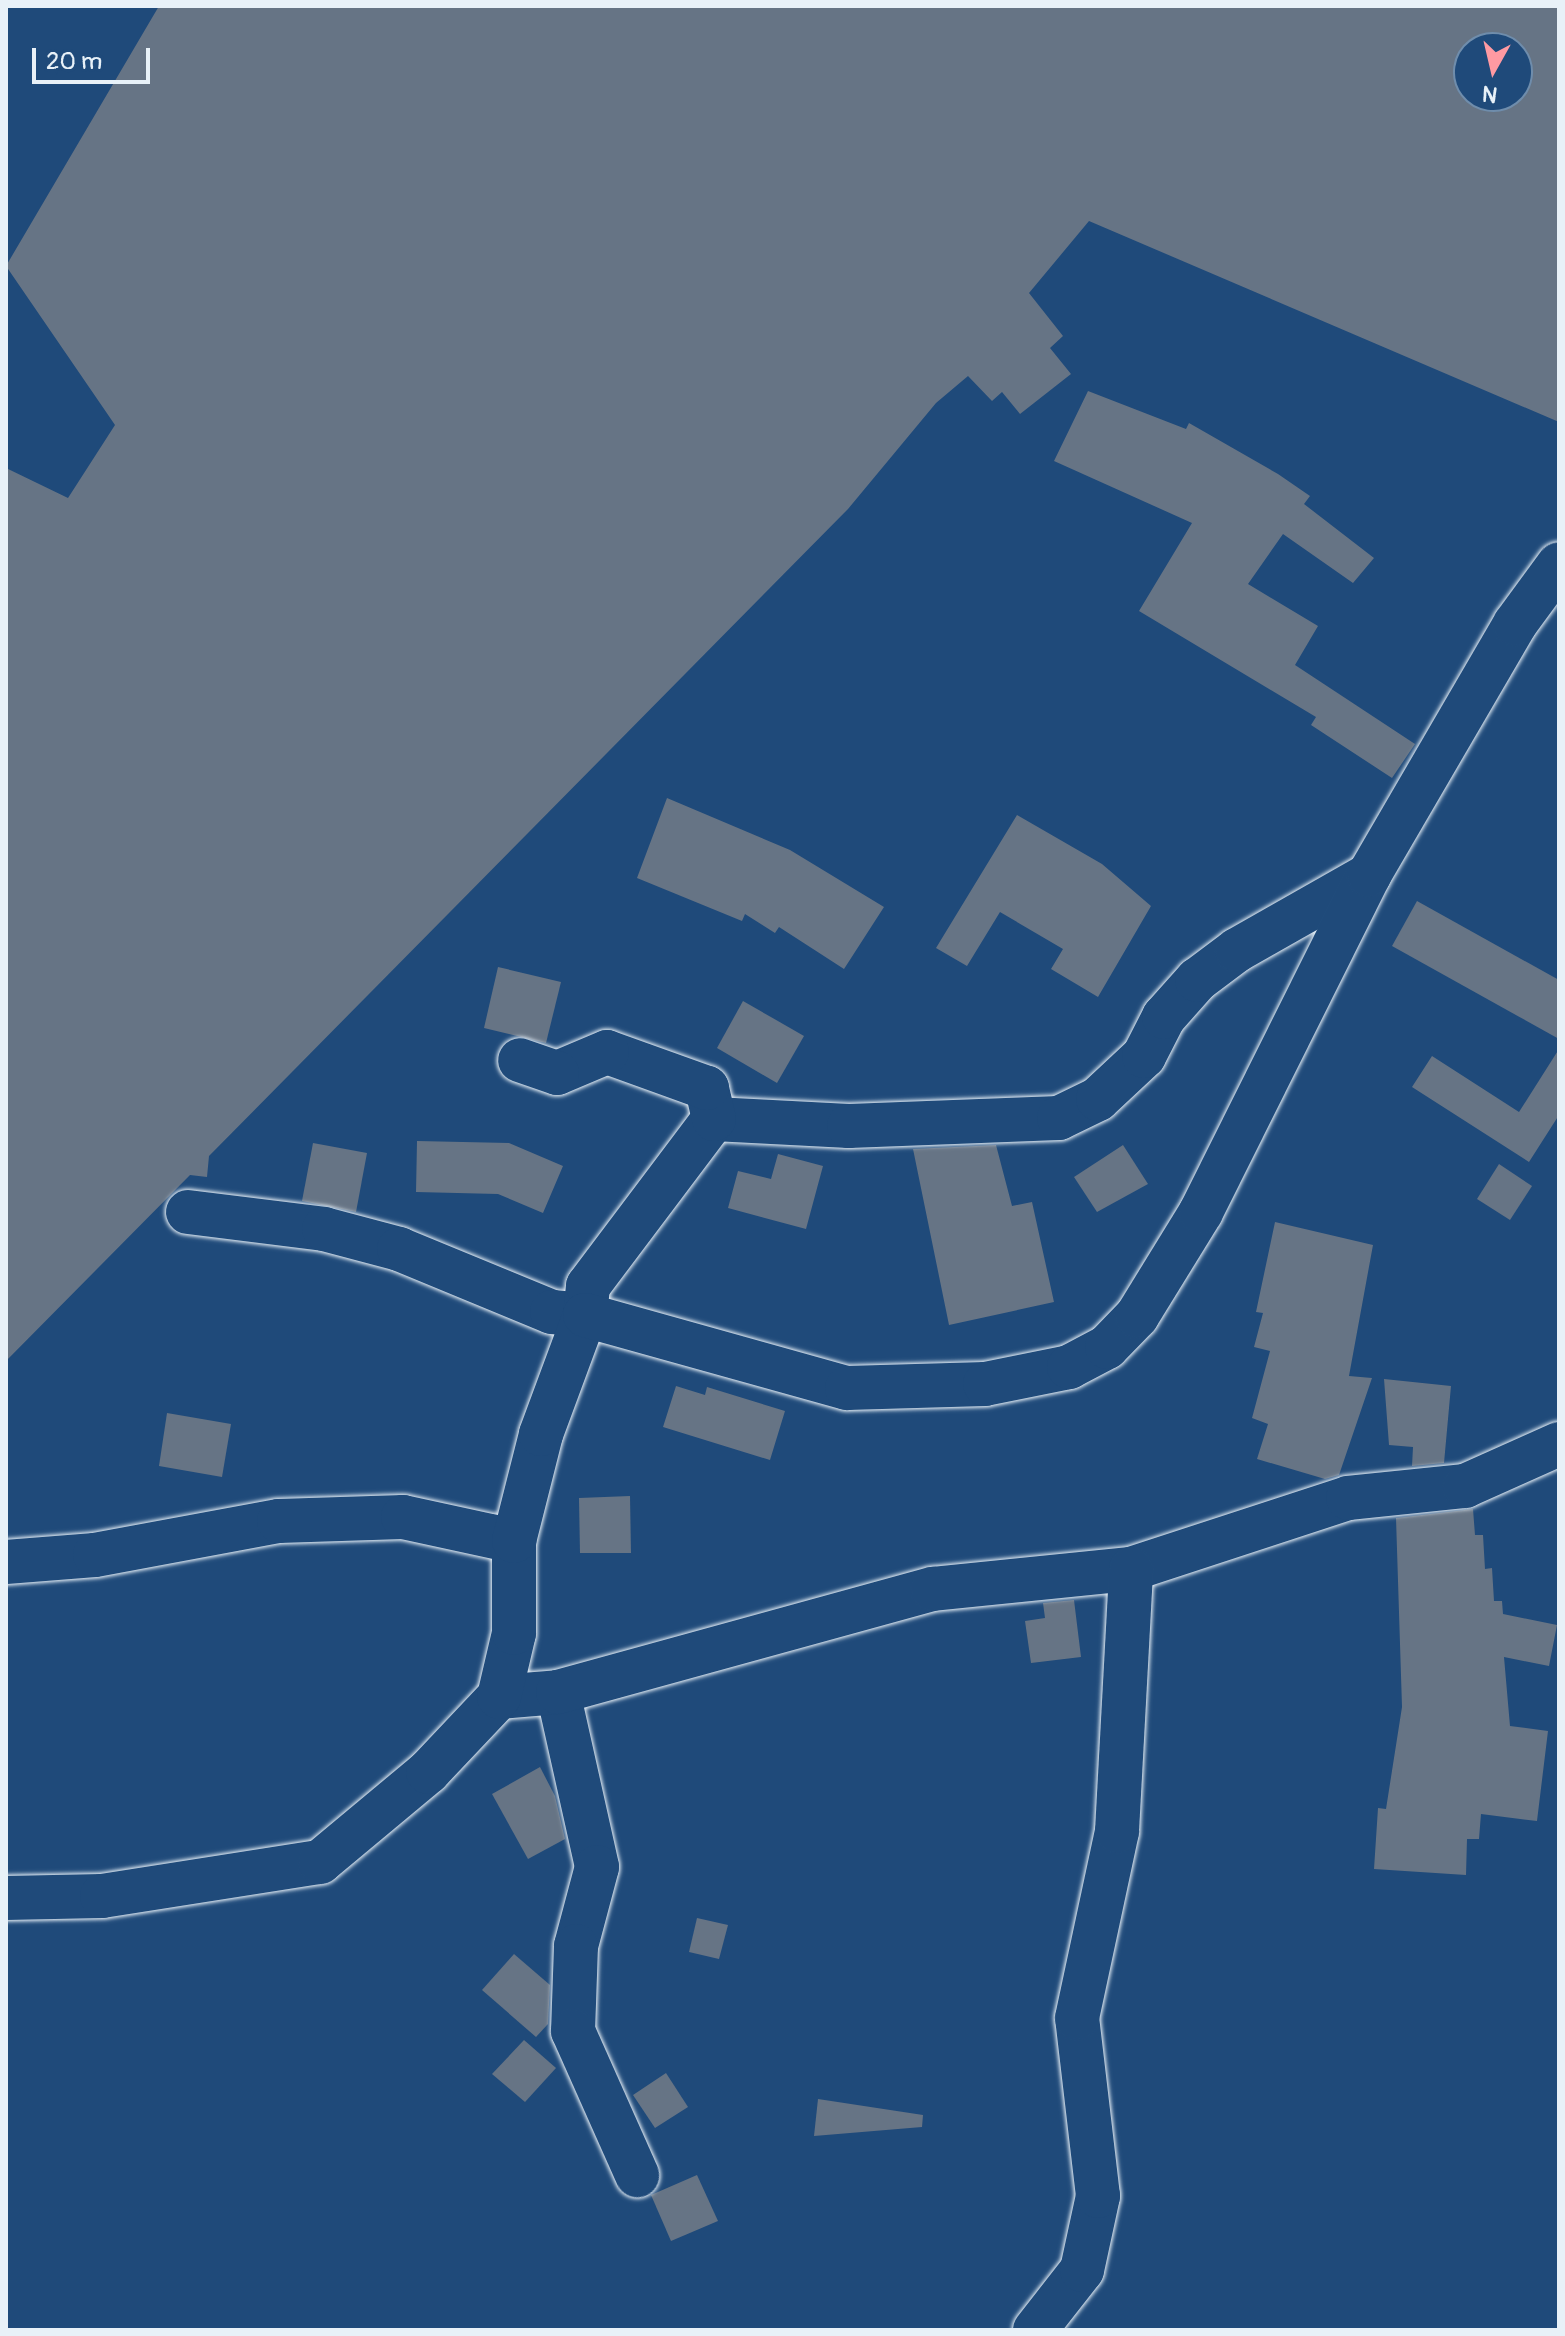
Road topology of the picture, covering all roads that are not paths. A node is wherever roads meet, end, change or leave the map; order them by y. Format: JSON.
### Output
{"nodes":[{"id":1,"x":1559,"y":564,"type":"edge"},
{"id":2,"x":1369,"y":875,"type":"junction"},
{"id":3,"x":520,"y":1060,"type":"dead end"},
{"id":4,"x":714,"y":1119,"type":"junction"},
{"id":5,"x":188,"y":1212,"type":"dead end"},
{"id":6,"x":585,"y":1315,"type":"junction"},
{"id":7,"x":1559,"y":1444,"type":"edge"},
{"id":8,"x":514,"y":1541,"type":"junction"},
{"id":9,"x":6,"y":1562,"type":"edge"},
{"id":10,"x":1131,"y":1569,"type":"junction"},
{"id":11,"x":558,"y":1692,"type":"junction"},
{"id":12,"x":499,"y":1697,"type":"junction"},
{"id":13,"x":6,"y":1898,"type":"edge"},
{"id":14,"x":637,"y":2175,"type":"dead end"},
{"id":15,"x":1035,"y":2330,"type":"edge"}],
"edges":[{"from":1,"to":2,"type":"street"},
{"from":2,"to":4,"type":"street"},
{"from":2,"to":6,"type":"street"},
{"from":3,"to":4,"type":"street"},
{"from":4,"to":6,"type":"street"},
{"from":5,"to":6,"type":"street"},
{"from":6,"to":8,"type":"street"},
{"from":7,"to":10,"type":"street"},
{"from":8,"to":9,"type":"street"},
{"from":8,"to":12,"type":"street"},
{"from":10,"to":11,"type":"street"},
{"from":10,"to":15,"type":"street"},
{"from":11,"to":12,"type":"street"},
{"from":11,"to":14,"type":"street"},
{"from":12,"to":13,"type":"street"}]}
